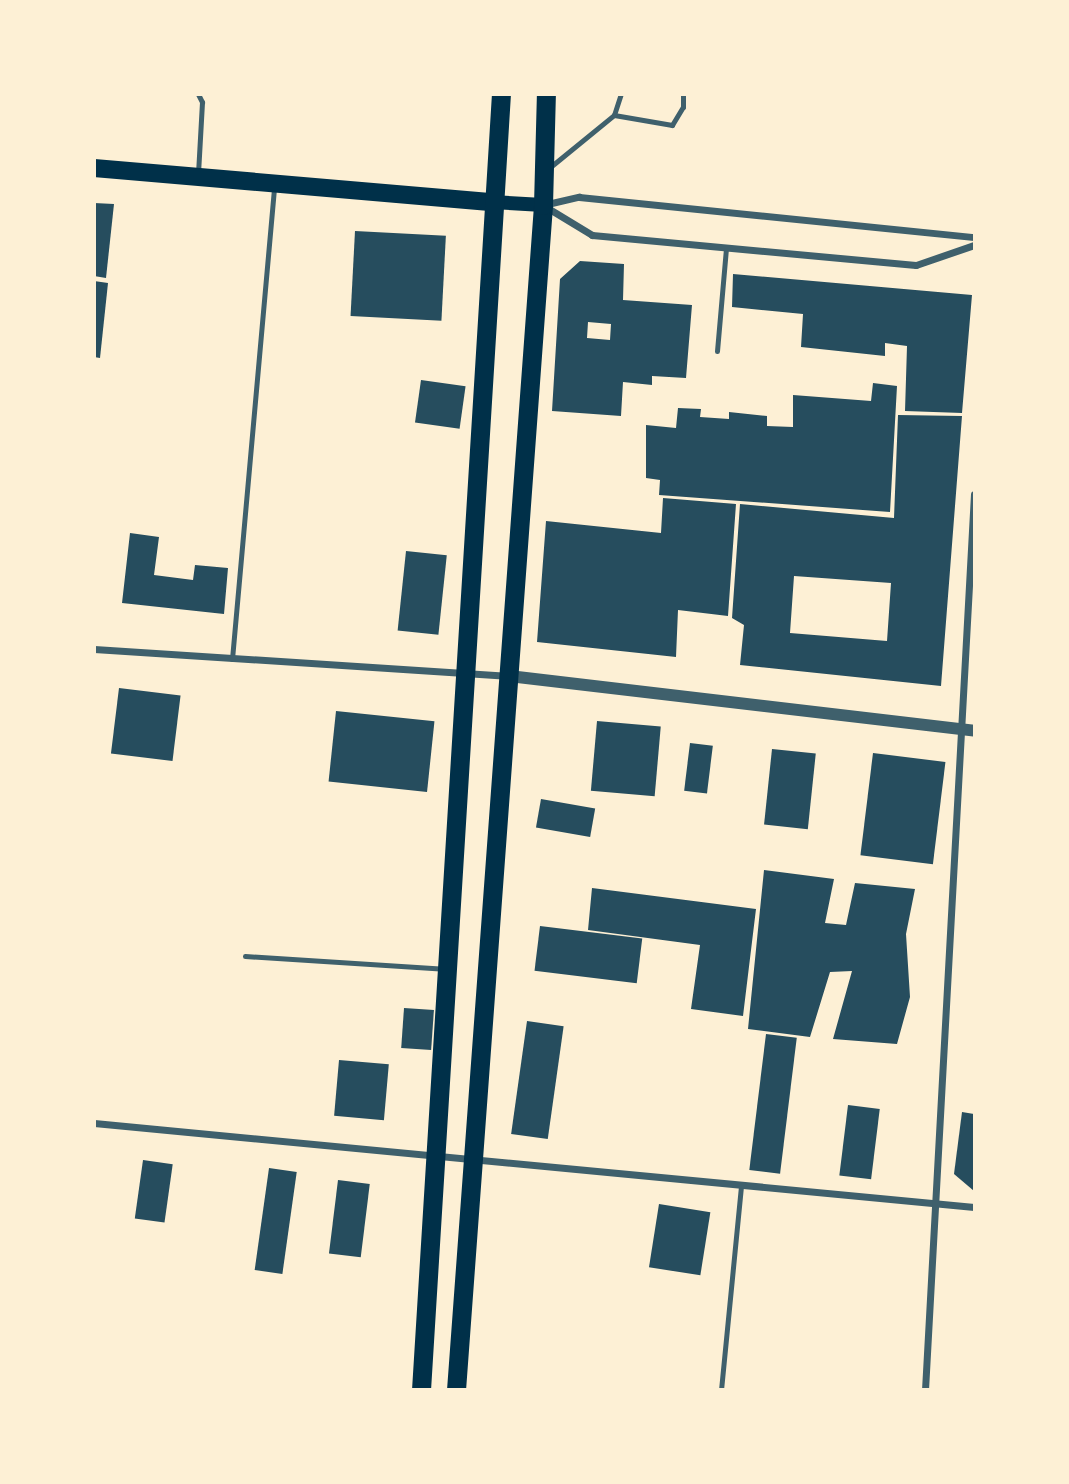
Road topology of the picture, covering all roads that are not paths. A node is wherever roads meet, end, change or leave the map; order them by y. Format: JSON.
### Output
{"nodes":[{"id":1,"x":198,"y":94,"type":"edge"},
{"id":2,"x":501,"y":94,"type":"edge"},
{"id":3,"x":546,"y":94,"type":"edge"},
{"id":4,"x":621,"y":94,"type":"edge"},
{"id":5,"x":683,"y":94,"type":"edge"},
{"id":6,"x":614,"y":116,"type":"junction"},
{"id":7,"x":94,"y":168,"type":"edge"},
{"id":8,"x":544,"y":172,"type":"junction"},
{"id":9,"x":198,"y":177,"type":"junction"},
{"id":10,"x":274,"y":184,"type":"junction"},
{"id":11,"x":493,"y":202,"type":"junction"},
{"id":12,"x":543,"y":205,"type":"junction"},
{"id":13,"x":975,"y":237,"type":"edge"},
{"id":14,"x":975,"y":245,"type":"edge"},
{"id":15,"x":726,"y":247,"type":"junction"},
{"id":16,"x":717,"y":351,"type":"dead end"},
{"id":17,"x":975,"y":494,"type":"edge"},
{"id":18,"x":94,"y":649,"type":"edge"},
{"id":19,"x":232,"y":659,"type":"junction"},
{"id":20,"x":466,"y":676,"type":"junction"},
{"id":21,"x":509,"y":676,"type":"junction"},
{"id":22,"x":958,"y":730,"type":"junction"},
{"id":23,"x":975,"y":731,"type":"edge"},
{"id":24,"x":245,"y":956,"type":"dead end"},
{"id":25,"x":446,"y":969,"type":"junction"},
{"id":26,"x":94,"y":1123,"type":"edge"},
{"id":27,"x":434,"y":1157,"type":"junction"},
{"id":28,"x":472,"y":1161,"type":"junction"},
{"id":29,"x":741,"y":1186,"type":"junction"},
{"id":30,"x":933,"y":1203,"type":"junction"},
{"id":31,"x":975,"y":1207,"type":"edge"},
{"id":32,"x":421,"y":1390,"type":"edge"},
{"id":33,"x":456,"y":1390,"type":"edge"},
{"id":34,"x":721,"y":1390,"type":"edge"},
{"id":35,"x":925,"y":1390,"type":"edge"}],
"edges":[{"from":1,"to":9,"type":"lane"},
{"from":2,"to":11,"type":"highway"},
{"from":3,"to":8,"type":"highway"},
{"from":4,"to":6,"type":"lane"},
{"from":5,"to":6,"type":"lane"},
{"from":6,"to":8,"type":"lane"},
{"from":7,"to":9,"type":"main road"},
{"from":8,"to":12,"type":"highway"},
{"from":9,"to":10,"type":"main road"},
{"from":10,"to":11,"type":"main road"},
{"from":10,"to":19,"type":"lane"},
{"from":11,"to":12,"type":"main road"},
{"from":11,"to":20,"type":"highway"},
{"from":12,"to":13,"type":"street"},
{"from":12,"to":15,"type":"street"},
{"from":12,"to":21,"type":"highway"},
{"from":14,"to":15,"type":"street"},
{"from":15,"to":16,"type":"lane"},
{"from":17,"to":22,"type":"street"},
{"from":18,"to":19,"type":"street"},
{"from":19,"to":20,"type":"street"},
{"from":20,"to":21,"type":"street"},
{"from":20,"to":25,"type":"highway"},
{"from":21,"to":22,"type":"street"},
{"from":21,"to":28,"type":"highway"},
{"from":22,"to":23,"type":"street"},
{"from":22,"to":30,"type":"street"},
{"from":24,"to":25,"type":"lane"},
{"from":25,"to":27,"type":"highway"},
{"from":26,"to":27,"type":"street"},
{"from":27,"to":28,"type":"street"},
{"from":27,"to":32,"type":"highway"},
{"from":28,"to":29,"type":"street"},
{"from":28,"to":33,"type":"highway"},
{"from":29,"to":30,"type":"street"},
{"from":29,"to":34,"type":"lane"},
{"from":30,"to":31,"type":"street"},
{"from":30,"to":35,"type":"street"}]}
